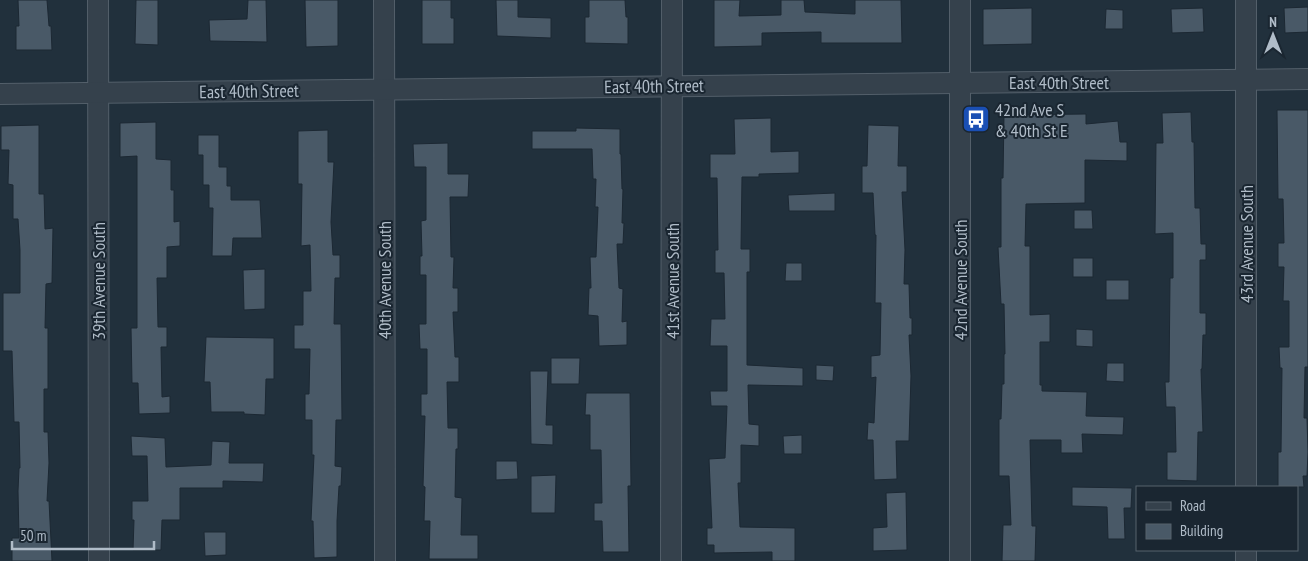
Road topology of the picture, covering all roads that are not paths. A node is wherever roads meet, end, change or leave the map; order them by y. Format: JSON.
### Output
{"nodes":[{"id":1,"x":98,"y":0,"type":"edge"},
{"id":2,"x":384,"y":0,"type":"edge"},
{"id":3,"x":672,"y":0,"type":"edge"},
{"id":4,"x":960,"y":0,"type":"edge"},
{"id":5,"x":1246,"y":0,"type":"edge"},
{"id":6,"x":1246,"y":79,"type":"junction"},
{"id":7,"x":1308,"y":79,"type":"edge"},
{"id":8,"x":960,"y":82,"type":"junction"},
{"id":9,"x":672,"y":86,"type":"junction"},
{"id":10,"x":384,"y":89,"type":"junction"},
{"id":11,"x":98,"y":93,"type":"junction"},
{"id":12,"x":0,"y":94,"type":"edge"},
{"id":13,"x":1246,"y":486,"type":"edge"},
{"id":14,"x":99,"y":561,"type":"edge"},
{"id":15,"x":385,"y":561,"type":"edge"},
{"id":16,"x":671,"y":561,"type":"edge"},
{"id":17,"x":960,"y":561,"type":"edge"}],
"edges":[{"from":1,"to":11,"type":"street","name":"39th Avenue South"},
{"from":2,"to":10,"type":"street","name":"40th Avenue South"},
{"from":3,"to":9,"type":"street","name":"41st Avenue South"},
{"from":4,"to":8,"type":"street","name":"42nd Avenue South"},
{"from":5,"to":6,"type":"street","name":"43rd Avenue South"},
{"from":6,"to":7,"type":"street","name":"East 40th Street"},
{"from":6,"to":8,"type":"street","name":"East 40th Street"},
{"from":6,"to":13,"type":"street","name":"43rd Avenue South"},
{"from":8,"to":9,"type":"street","name":"East 40th Street"},
{"from":8,"to":17,"type":"street","name":"42nd Avenue South"},
{"from":9,"to":10,"type":"street","name":"East 40th Street"},
{"from":9,"to":16,"type":"street","name":"41st Avenue South"},
{"from":10,"to":11,"type":"street","name":"East 40th Street"},
{"from":10,"to":15,"type":"street","name":"40th Avenue South"},
{"from":11,"to":12,"type":"street","name":"East 40th Street"},
{"from":11,"to":14,"type":"street","name":"39th Avenue South"}]}
